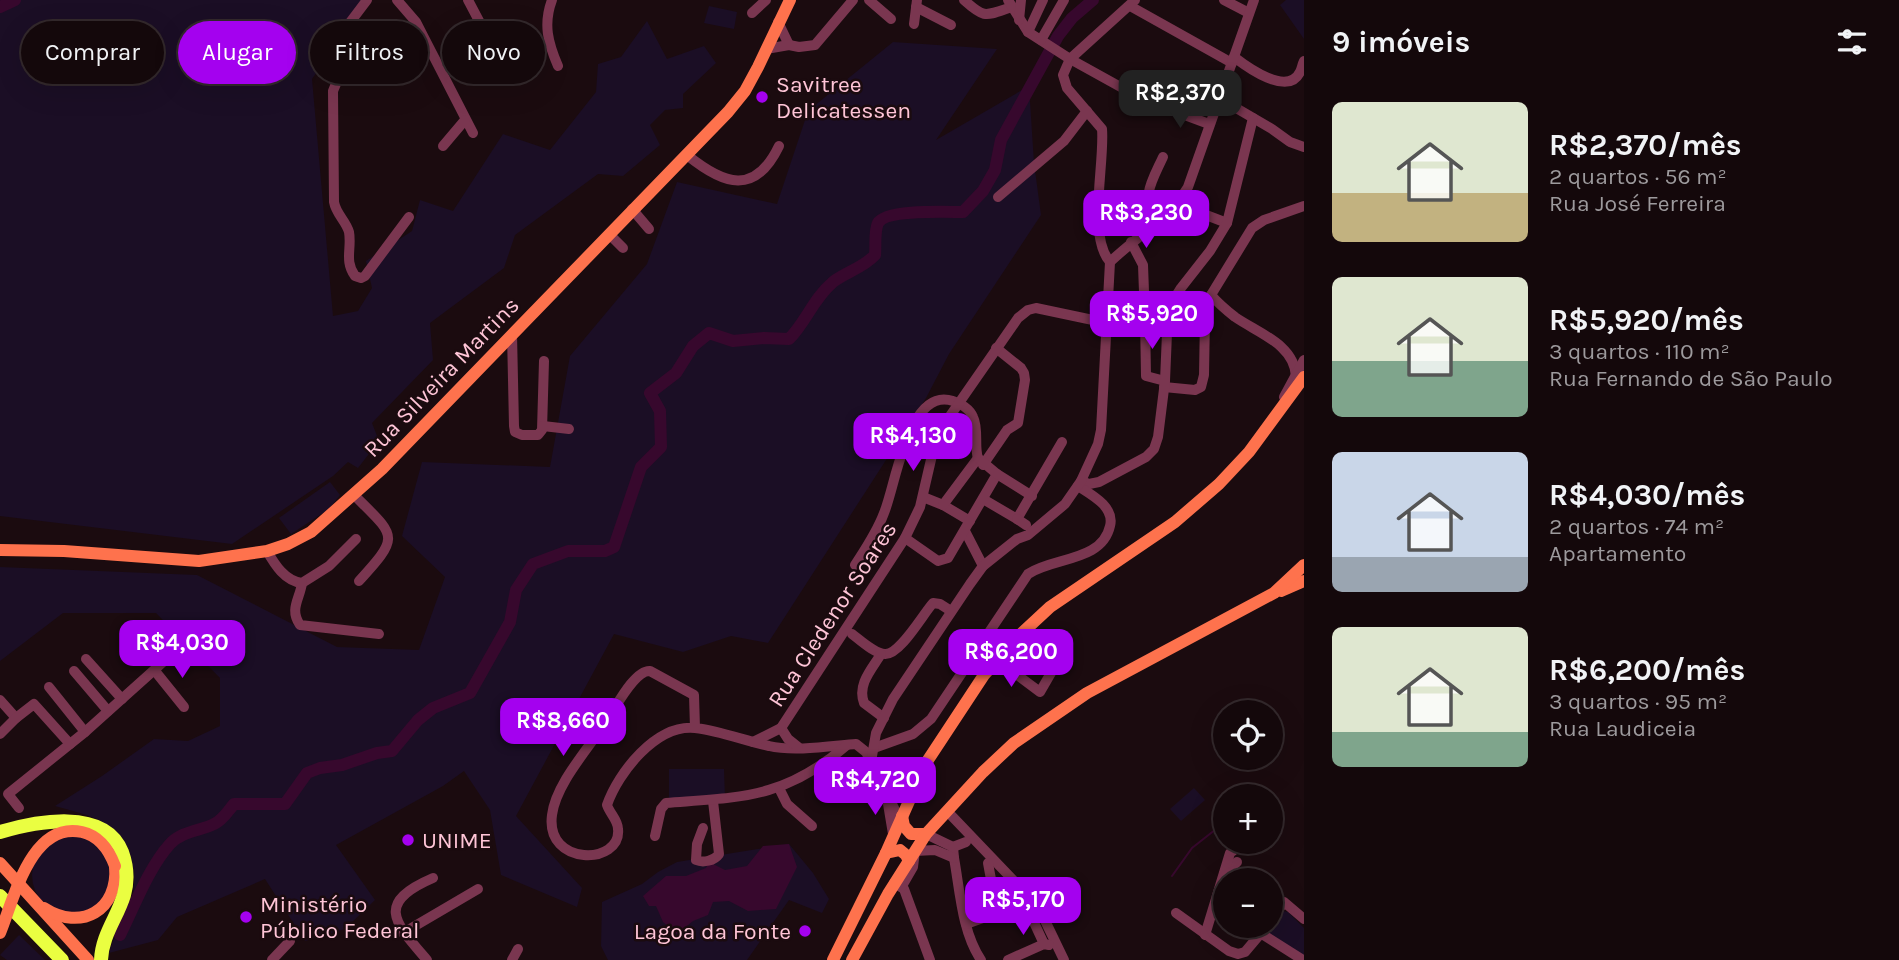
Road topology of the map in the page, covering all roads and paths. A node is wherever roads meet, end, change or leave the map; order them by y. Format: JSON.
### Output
{"nodes":[{"id":1,"x":367,"y":0,"type":"edge"},
{"id":2,"x":397,"y":0,"type":"edge"},
{"id":3,"x":468,"y":0,"type":"edge"},
{"id":4,"x":552,"y":0,"type":"edge"},
{"id":5,"x":765,"y":0,"type":"edge"},
{"id":6,"x":853,"y":0,"type":"edge"},
{"id":7,"x":869,"y":0,"type":"edge"},
{"id":8,"x":964,"y":0,"type":"edge"},
{"id":9,"x":1021,"y":0,"type":"edge"},
{"id":10,"x":1043,"y":0,"type":"edge"},
{"id":11,"x":1064,"y":0,"type":"edge"},
{"id":12,"x":1224,"y":0,"type":"edge"},
{"id":13,"x":1254,"y":0,"type":"edge"},
{"id":14,"x":786,"y":1,"type":"edge"},
{"id":15,"x":916,"y":3,"type":"edge"},
{"id":16,"x":1133,"y":3,"type":"edge"},
{"id":17,"x":1010,"y":4,"type":"edge"},
{"id":18,"x":752,"y":13,"type":"dead end"},
{"id":19,"x":1249,"y":13,"type":"junction"},
{"id":20,"x":891,"y":19,"type":"dead end"},
{"id":21,"x":1019,"y":20,"type":"junction"},
{"id":22,"x":479,"y":21,"type":"edge"},
{"id":23,"x":778,"y":22,"type":"junction"},
{"id":24,"x":914,"y":24,"type":"dead end"},
{"id":25,"x":951,"y":25,"type":"dead end"},
{"id":26,"x":1028,"y":32,"type":"junction"},
{"id":27,"x":1041,"y":40,"type":"junction"},
{"id":28,"x":789,"y":45,"type":"junction"},
{"id":29,"x":766,"y":49,"type":"junction"},
{"id":30,"x":1070,"y":59,"type":"junction"},
{"id":31,"x":1233,"y":60,"type":"junction"},
{"id":32,"x":1304,"y":61,"type":"edge"},
{"id":33,"x":558,"y":66,"type":"dead end"},
{"id":34,"x":1219,"y":98,"type":"junction"},
{"id":35,"x":1087,"y":111,"type":"junction"},
{"id":36,"x":1253,"y":118,"type":"junction"},
{"id":37,"x":465,"y":120,"type":"junction"},
{"id":38,"x":1209,"y":124,"type":"junction"},
{"id":39,"x":472,"y":133,"type":"dead end"},
{"id":40,"x":443,"y":146,"type":"dead end"},
{"id":41,"x":779,"y":146,"type":"dead end"},
{"id":42,"x":1304,"y":147,"type":"edge"},
{"id":43,"x":687,"y":155,"type":"junction"},
{"id":44,"x":1163,"y":157,"type":"dead end"},
{"id":45,"x":998,"y":197,"type":"dead end"},
{"id":46,"x":1304,"y":206,"type":"edge"},
{"id":47,"x":632,"y":209,"type":"junction"},
{"id":48,"x":409,"y":217,"type":"dead end"},
{"id":49,"x":1179,"y":223,"type":"dead end"},
{"id":50,"x":1227,"y":223,"type":"junction"},
{"id":51,"x":1155,"y":224,"type":"junction"},
{"id":52,"x":649,"y":229,"type":"dead end"},
{"id":53,"x":609,"y":234,"type":"junction"},
{"id":54,"x":1131,"y":242,"type":"junction"},
{"id":55,"x":623,"y":248,"type":"dead end"},
{"id":56,"x":1110,"y":262,"type":"junction"},
{"id":57,"x":1211,"y":295,"type":"junction"},
{"id":58,"x":1145,"y":319,"type":"junction"},
{"id":59,"x":1107,"y":320,"type":"junction"},
{"id":60,"x":1166,"y":326,"type":"junction"},
{"id":61,"x":512,"y":334,"type":"junction"},
{"id":62,"x":996,"y":348,"type":"junction"},
{"id":63,"x":1304,"y":360,"type":"edge"},
{"id":64,"x":544,"y":361,"type":"dead end"},
{"id":65,"x":1300,"y":377,"type":"edge"},
{"id":66,"x":1165,"y":384,"type":"junction"},
{"id":67,"x":958,"y":403,"type":"junction"},
{"id":68,"x":543,"y":426,"type":"junction"},
{"id":69,"x":569,"y":429,"type":"dead end"},
{"id":70,"x":1062,"y":442,"type":"dead end"},
{"id":71,"x":980,"y":462,"type":"junction"},
{"id":72,"x":997,"y":474,"type":"junction"},
{"id":73,"x":1100,"y":482,"type":"junction"},
{"id":74,"x":1079,"y":484,"type":"junction"},
{"id":75,"x":1091,"y":494,"type":"junction"},
{"id":76,"x":354,"y":495,"type":"junction"},
{"id":77,"x":1032,"y":496,"type":"junction"},
{"id":78,"x":923,"y":497,"type":"junction"},
{"id":79,"x":983,"y":499,"type":"junction"},
{"id":80,"x":943,"y":505,"type":"junction"},
{"id":81,"x":1022,"y":522,"type":"junction"},
{"id":82,"x":1042,"y":522,"type":"junction"},
{"id":83,"x":968,"y":526,"type":"junction"},
{"id":84,"x":356,"y":538,"type":"dead end"},
{"id":85,"x":905,"y":538,"type":"junction"},
{"id":86,"x":1017,"y":539,"type":"junction"},
{"id":87,"x":0,"y":550,"type":"edge"},
{"id":88,"x":267,"y":551,"type":"junction"},
{"id":89,"x":855,"y":565,"type":"dead end"},
{"id":90,"x":1304,"y":565,"type":"edge"},
{"id":91,"x":983,"y":566,"type":"junction"},
{"id":92,"x":359,"y":581,"type":"dead end"},
{"id":93,"x":1304,"y":581,"type":"edge"},
{"id":94,"x":302,"y":583,"type":"junction"},
{"id":95,"x":1275,"y":593,"type":"junction"},
{"id":96,"x":951,"y":611,"type":"junction"},
{"id":97,"x":379,"y":634,"type":"dead end"},
{"id":98,"x":852,"y":634,"type":"dead end"},
{"id":99,"x":182,"y":645,"type":"dead end"},
{"id":100,"x":881,"y":654,"type":"junction"},
{"id":101,"x":1040,"y":654,"type":"dead end"},
{"id":102,"x":86,"y":659,"type":"dead end"},
{"id":103,"x":999,"y":661,"type":"junction"},
{"id":104,"x":74,"y":671,"type":"dead end"},
{"id":105,"x":155,"y":671,"type":"junction"},
{"id":106,"x":49,"y":687,"type":"dead end"},
{"id":107,"x":121,"y":699,"type":"junction"},
{"id":108,"x":0,"y":700,"type":"edge"},
{"id":109,"x":184,"y":707,"type":"dead end"},
{"id":110,"x":108,"y":711,"type":"junction"},
{"id":111,"x":16,"y":718,"type":"junction"},
{"id":112,"x":884,"y":718,"type":"junction"},
{"id":113,"x":695,"y":728,"type":"junction"},
{"id":114,"x":781,"y":728,"type":"junction"},
{"id":115,"x":85,"y":732,"type":"junction"},
{"id":116,"x":876,"y":733,"type":"junction"},
{"id":117,"x":0,"y":734,"type":"edge"},
{"id":118,"x":753,"y":742,"type":"junction"},
{"id":119,"x":70,"y":744,"type":"junction"},
{"id":120,"x":852,"y":745,"type":"junction"},
{"id":121,"x":798,"y":747,"type":"junction"},
{"id":122,"x":874,"y":748,"type":"junction"},
{"id":123,"x":871,"y":762,"type":"junction"},
{"id":124,"x":926,"y":763,"type":"junction"},
{"id":125,"x":916,"y":784,"type":"junction"},
{"id":126,"x":882,"y":785,"type":"junction"},
{"id":127,"x":779,"y":788,"type":"junction"},
{"id":128,"x":713,"y":801,"type":"junction"},
{"id":129,"x":19,"y":808,"type":"dead end"},
{"id":130,"x":947,"y":811,"type":"junction"},
{"id":131,"x":901,"y":818,"type":"junction"},
{"id":132,"x":812,"y":826,"type":"dead end"},
{"id":133,"x":703,"y":828,"type":"dead end"},
{"id":134,"x":0,"y":832,"type":"edge"},
{"id":135,"x":893,"y":834,"type":"junction"},
{"id":136,"x":926,"y":834,"type":"junction"},
{"id":137,"x":655,"y":836,"type":"dead end"},
{"id":138,"x":966,"y":842,"type":"dead end"},
{"id":139,"x":886,"y":853,"type":"junction"},
{"id":140,"x":953,"y":853,"type":"junction"},
{"id":141,"x":912,"y":856,"type":"junction"},
{"id":142,"x":1237,"y":862,"type":"dead end"},
{"id":143,"x":0,"y":863,"type":"edge"},
{"id":144,"x":988,"y":863,"type":"dead end"},
{"id":145,"x":1230,"y":868,"type":"edge"},
{"id":146,"x":433,"y":878,"type":"dead end"},
{"id":147,"x":898,"y":884,"type":"junction"},
{"id":148,"x":478,"y":889,"type":"dead end"},
{"id":149,"x":0,"y":896,"type":"edge"},
{"id":150,"x":32,"y":900,"type":"junction"},
{"id":151,"x":1283,"y":903,"type":"edge"},
{"id":152,"x":1213,"y":908,"type":"edge"},
{"id":153,"x":997,"y":912,"type":"junction"},
{"id":154,"x":1176,"y":913,"type":"dead end"},
{"id":155,"x":1304,"y":919,"type":"edge"},
{"id":156,"x":966,"y":924,"type":"junction"},
{"id":157,"x":0,"y":933,"type":"edge"},
{"id":158,"x":403,"y":933,"type":"junction"},
{"id":159,"x":1205,"y":935,"type":"junction"},
{"id":160,"x":1257,"y":938,"type":"edge"},
{"id":161,"x":1274,"y":938,"type":"edge"},
{"id":162,"x":290,"y":941,"type":"dead end"},
{"id":163,"x":1044,"y":944,"type":"junction"},
{"id":164,"x":518,"y":949,"type":"dead end"},
{"id":165,"x":1241,"y":957,"type":"edge"},
{"id":166,"x":62,"y":960,"type":"edge"},
{"id":167,"x":88,"y":960,"type":"edge"},
{"id":168,"x":101,"y":960,"type":"edge"},
{"id":169,"x":272,"y":960,"type":"edge"},
{"id":170,"x":427,"y":960,"type":"edge"},
{"id":171,"x":512,"y":960,"type":"edge"},
{"id":172,"x":833,"y":960,"type":"edge"},
{"id":173,"x":852,"y":960,"type":"edge"},
{"id":174,"x":930,"y":960,"type":"edge"},
{"id":175,"x":981,"y":960,"type":"edge"},
{"id":176,"x":1008,"y":960,"type":"edge"},
{"id":177,"x":1056,"y":960,"type":"edge"},
{"id":178,"x":1064,"y":960,"type":"edge"},
{"id":179,"x":1303,"y":960,"type":"edge"}],
"edges":[{"from":1,"to":48,"type":"street"},
{"from":2,"to":37,"type":"street"},
{"from":3,"to":22,"type":"street"},
{"from":4,"to":33,"type":"street"},
{"from":5,"to":18,"type":"street"},
{"from":6,"to":28,"type":"street"},
{"from":7,"to":20,"type":"street"},
{"from":8,"to":17,"type":"street"},
{"from":9,"to":21,"type":"street"},
{"from":10,"to":26,"type":"street"},
{"from":11,"to":27,"type":"street"},
{"from":12,"to":19,"type":"street"},
{"from":13,"to":19,"type":"street"},
{"from":14,"to":23,"type":"main road","name":"Rua Silveira Martins"},
{"from":15,"to":24,"type":"street"},
{"from":15,"to":25,"type":"street"},
{"from":16,"to":30,"type":"street"},
{"from":16,"to":31,"type":"street"},
{"from":17,"to":21,"type":"street"},
{"from":19,"to":31,"type":"street"},
{"from":21,"to":26,"type":"street"},
{"from":23,"to":28,"type":"street"},
{"from":23,"to":29,"type":"main road","name":"Rua Silveira Martins"},
{"from":26,"to":27,"type":"street"},
{"from":27,"to":30,"type":"street"},
{"from":28,"to":29,"type":"street"},
{"from":29,"to":43,"type":"main road","name":"Rua Silveira Martins"},
{"from":30,"to":35,"type":"street"},
{"from":30,"to":38,"type":"street"},
{"from":31,"to":32,"type":"street"},
{"from":31,"to":34,"type":"street"},
{"from":34,"to":36,"type":"street"},
{"from":34,"to":38,"type":"street"},
{"from":35,"to":45,"type":"street"},
{"from":35,"to":56,"type":"street"},
{"from":36,"to":42,"type":"street"},
{"from":36,"to":50,"type":"street"},
{"from":37,"to":39,"type":"street"},
{"from":37,"to":40,"type":"street"},
{"from":38,"to":51,"type":"street"},
{"from":41,"to":43,"type":"street"},
{"from":43,"to":47,"type":"main road","name":"Rua Silveira Martins"},
{"from":44,"to":51,"type":"street"},
{"from":46,"to":57,"type":"street"},
{"from":47,"to":52,"type":"street"},
{"from":47,"to":53,"type":"main road","name":"Rua Silveira Martins"},
{"from":49,"to":50,"type":"street"},
{"from":50,"to":60,"type":"street"},
{"from":51,"to":54,"type":"street"},
{"from":53,"to":55,"type":"street"},
{"from":53,"to":61,"type":"main road","name":"Rua Silveira Martins"},
{"from":54,"to":56,"type":"street"},
{"from":54,"to":58,"type":"street"},
{"from":56,"to":59,"type":"street"},
{"from":57,"to":65,"type":"street"},
{"from":57,"to":66,"type":"street"},
{"from":58,"to":60,"type":"street"},
{"from":58,"to":66,"type":"street"},
{"from":59,"to":62,"type":"street","name":"Rua Cledenor Soares"},
{"from":59,"to":74,"type":"street"},
{"from":60,"to":66,"type":"street"},
{"from":61,"to":68,"type":"street"},
{"from":61,"to":76,"type":"main road","name":"Rua Silveira Martins"},
{"from":62,"to":67,"type":"street","name":"Rua Cledenor Soares"},
{"from":62,"to":71,"type":"street"},
{"from":63,"to":65,"type":"street"},
{"from":64,"to":68,"type":"street"},
{"from":65,"to":103,"type":"main road"},
{"from":66,"to":73,"type":"street"},
{"from":67,"to":71,"type":"street"},
{"from":67,"to":78,"type":"street","name":"Rua Cledenor Soares"},
{"from":67,"to":89,"type":"street","name":"Rua Cledenor Soares"},
{"from":68,"to":69,"type":"street"},
{"from":70,"to":77,"type":"street"},
{"from":71,"to":72,"type":"street"},
{"from":71,"to":80,"type":"street"},
{"from":72,"to":77,"type":"street"},
{"from":72,"to":79,"type":"street"},
{"from":73,"to":74,"type":"street"},
{"from":73,"to":75,"type":"street"},
{"from":74,"to":75,"type":"street"},
{"from":74,"to":82,"type":"street"},
{"from":75,"to":122,"type":"street"},
{"from":76,"to":88,"type":"main road","name":"Rua Silveira Martins"},
{"from":76,"to":92,"type":"street"},
{"from":77,"to":81,"type":"street"},
{"from":78,"to":80,"type":"street"},
{"from":78,"to":85,"type":"street","name":"Rua Cledenor Soares"},
{"from":79,"to":81,"type":"street"},
{"from":79,"to":83,"type":"street"},
{"from":80,"to":83,"type":"street"},
{"from":81,"to":82,"type":"street"},
{"from":81,"to":86,"type":"street"},
{"from":82,"to":86,"type":"street"},
{"from":83,"to":85,"type":"street"},
{"from":83,"to":91,"type":"street"},
{"from":84,"to":94,"type":"street"},
{"from":85,"to":114,"type":"street","name":"Rua Cledenor Soares"},
{"from":86,"to":91,"type":"street"},
{"from":87,"to":88,"type":"main road","name":"Rua Silveira Martins"},
{"from":88,"to":94,"type":"street"},
{"from":90,"to":95,"type":"main road"},
{"from":91,"to":96,"type":"street"},
{"from":93,"to":95,"type":"main road"},
{"from":94,"to":97,"type":"street"},
{"from":95,"to":130,"type":"main road"},
{"from":96,"to":100,"type":"street"},
{"from":96,"to":112,"type":"street"},
{"from":98,"to":100,"type":"street"},
{"from":99,"to":105,"type":"street"},
{"from":100,"to":112,"type":"street"},
{"from":101,"to":103,"type":"street"},
{"from":102,"to":107,"type":"street"},
{"from":103,"to":124,"type":"main road"},
{"from":104,"to":110,"type":"street"},
{"from":105,"to":107,"type":"street"},
{"from":105,"to":109,"type":"street"},
{"from":106,"to":115,"type":"street"},
{"from":107,"to":110,"type":"street"},
{"from":108,"to":111,"type":"street"},
{"from":110,"to":115,"type":"street"},
{"from":111,"to":117,"type":"street"},
{"from":111,"to":119,"type":"street"},
{"from":112,"to":116,"type":"street"},
{"from":113,"to":113,"type":"street"},
{"from":113,"to":118,"type":"street"},
{"from":114,"to":118,"type":"street","name":"Rua Cledenor Soares"},
{"from":114,"to":121,"type":"street","name":"Rua Cledenor Soares"},
{"from":115,"to":119,"type":"street"},
{"from":116,"to":120,"type":"street"},
{"from":116,"to":122,"type":"street"},
{"from":118,"to":121,"type":"street"},
{"from":119,"to":129,"type":"street"},
{"from":120,"to":121,"type":"street"},
{"from":120,"to":123,"type":"street"},
{"from":120,"to":127,"type":"street"},
{"from":122,"to":123,"type":"street"},
{"from":123,"to":126,"type":"street"},
{"from":124,"to":125,"type":"main road"},
{"from":124,"to":126,"type":"street"},
{"from":125,"to":126,"type":"street"},
{"from":125,"to":131,"type":"main road"},
{"from":126,"to":131,"type":"street"},
{"from":126,"to":135,"type":"street"},
{"from":127,"to":128,"type":"street"},
{"from":127,"to":132,"type":"street"},
{"from":128,"to":133,"type":"street"},
{"from":128,"to":137,"type":"street"},
{"from":130,"to":136,"type":"main road"},
{"from":130,"to":178,"type":"street"},
{"from":131,"to":135,"type":"main road"},
{"from":131,"to":136,"type":"main road"},
{"from":131,"to":141,"type":"main road"},
{"from":134,"to":168,"type":"highway"},
{"from":135,"to":139,"type":"main road"},
{"from":136,"to":140,"type":"street"},
{"from":136,"to":141,"type":"main road"},
{"from":138,"to":140,"type":"street"},
{"from":139,"to":141,"type":"main road"},
{"from":139,"to":172,"type":"main road"},
{"from":140,"to":141,"type":"street"},
{"from":140,"to":156,"type":"street"},
{"from":141,"to":147,"type":"main road"},
{"from":142,"to":145,"type":"street"},
{"from":143,"to":150,"type":"main road"},
{"from":144,"to":153,"type":"street"},
{"from":146,"to":158,"type":"street"},
{"from":147,"to":173,"type":"main road"},
{"from":147,"to":174,"type":"street"},
{"from":148,"to":158,"type":"street"},
{"from":149,"to":166,"type":"highway"},
{"from":150,"to":157,"type":"main road","bridge":true},
{"from":150,"to":167,"type":"main road"},
{"from":151,"to":155,"type":"street"},
{"from":152,"to":159,"type":"street"},
{"from":153,"to":156,"type":"street"},
{"from":153,"to":163,"type":"street"},
{"from":154,"to":159,"type":"street"},
{"from":156,"to":175,"type":"street"},
{"from":158,"to":170,"type":"street"},
{"from":159,"to":165,"type":"street"},
{"from":160,"to":165,"type":"street"},
{"from":161,"to":179,"type":"street"},
{"from":162,"to":169,"type":"street"},
{"from":163,"to":176,"type":"street"},
{"from":163,"to":177,"type":"street"},
{"from":164,"to":171,"type":"street"}]}
